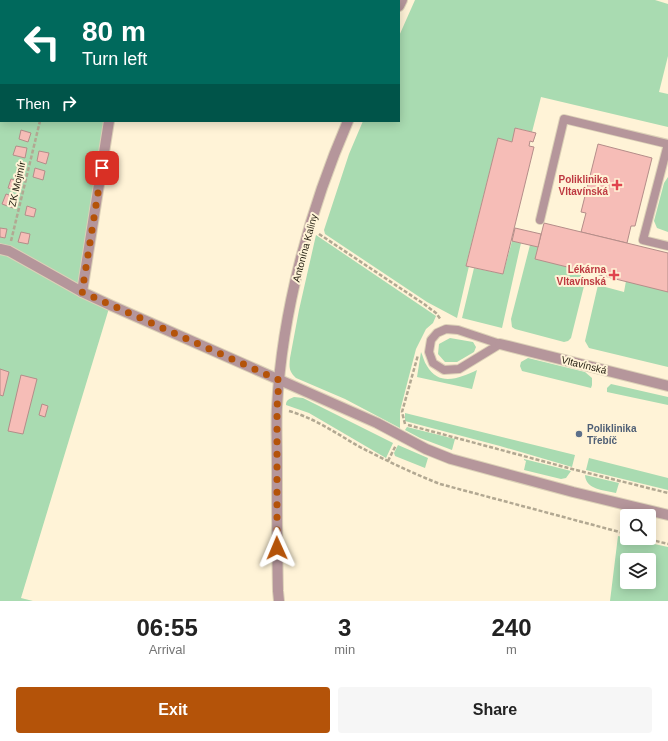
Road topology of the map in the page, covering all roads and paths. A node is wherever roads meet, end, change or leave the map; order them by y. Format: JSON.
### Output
{"nodes":[{"id":1,"x":40,"y":122,"type":"edge"},
{"id":2,"x":109,"y":122,"type":"edge"},
{"id":3,"x":348,"y":122,"type":"edge"},
{"id":4,"x":668,"y":144,"type":"edge"},
{"id":5,"x":540,"y":220,"type":"dead end"},
{"id":6,"x":309,"y":227,"type":"junction"},
{"id":7,"x":668,"y":246,"type":"edge"},
{"id":8,"x":4,"y":250,"type":"edge"},
{"id":9,"x":82,"y":292,"type":"junction"},
{"id":10,"x":440,"y":319,"type":"junction"},
{"id":11,"x":436,"y":323,"type":"dead end"},
{"id":12,"x":446,"y":329,"type":"junction"},
{"id":13,"x":500,"y":344,"type":"junction"},
{"id":14,"x":419,"y":348,"type":"dead end"},
{"id":15,"x":279,"y":380,"type":"junction"},
{"id":16,"x":668,"y":386,"type":"edge"},
{"id":17,"x":277,"y":408,"type":"junction"},
{"id":18,"x":405,"y":424,"type":"junction"},
{"id":19,"x":400,"y":436,"type":"junction"},
{"id":20,"x":388,"y":461,"type":"junction"},
{"id":21,"x":668,"y":492,"type":"edge"},
{"id":22,"x":668,"y":516,"type":"edge"},
{"id":23,"x":620,"y":532,"type":"edge"},
{"id":24,"x":656,"y":541,"type":"edge"},
{"id":25,"x":668,"y":544,"type":"edge"},
{"id":26,"x":279,"y":601,"type":"edge"}],
"edges":[{"from":1,"to":8,"type":"path","name":"ZK Mojmír"},
{"from":2,"to":9,"type":"street"},
{"from":3,"to":6,"type":"street","name":"Antonína Kaliny"},
{"from":4,"to":5,"type":"lane"},
{"from":4,"to":7,"type":"lane"},
{"from":6,"to":10,"type":"path"},
{"from":6,"to":15,"type":"street","name":"Antonína Kaliny"},
{"from":8,"to":9,"type":"street"},
{"from":9,"to":15,"type":"street"},
{"from":10,"to":11,"type":"path"},
{"from":10,"to":12,"type":"path"},
{"from":12,"to":13,"type":"lane"},
{"from":12,"to":13,"type":"lane"},
{"from":13,"to":16,"type":"street","name":"Vltavínská"},
{"from":14,"to":18,"type":"path"},
{"from":15,"to":17,"type":"street","name":"Antonína Kaliny"},
{"from":15,"to":19,"type":"street"},
{"from":17,"to":20,"type":"path"},
{"from":17,"to":26,"type":"street","name":"Antonína Kaliny"},
{"from":18,"to":19,"type":"path"},
{"from":18,"to":21,"type":"path"},
{"from":19,"to":20,"type":"path"},
{"from":19,"to":22,"type":"street"},
{"from":20,"to":23,"type":"path"},
{"from":24,"to":25,"type":"path"}]}
